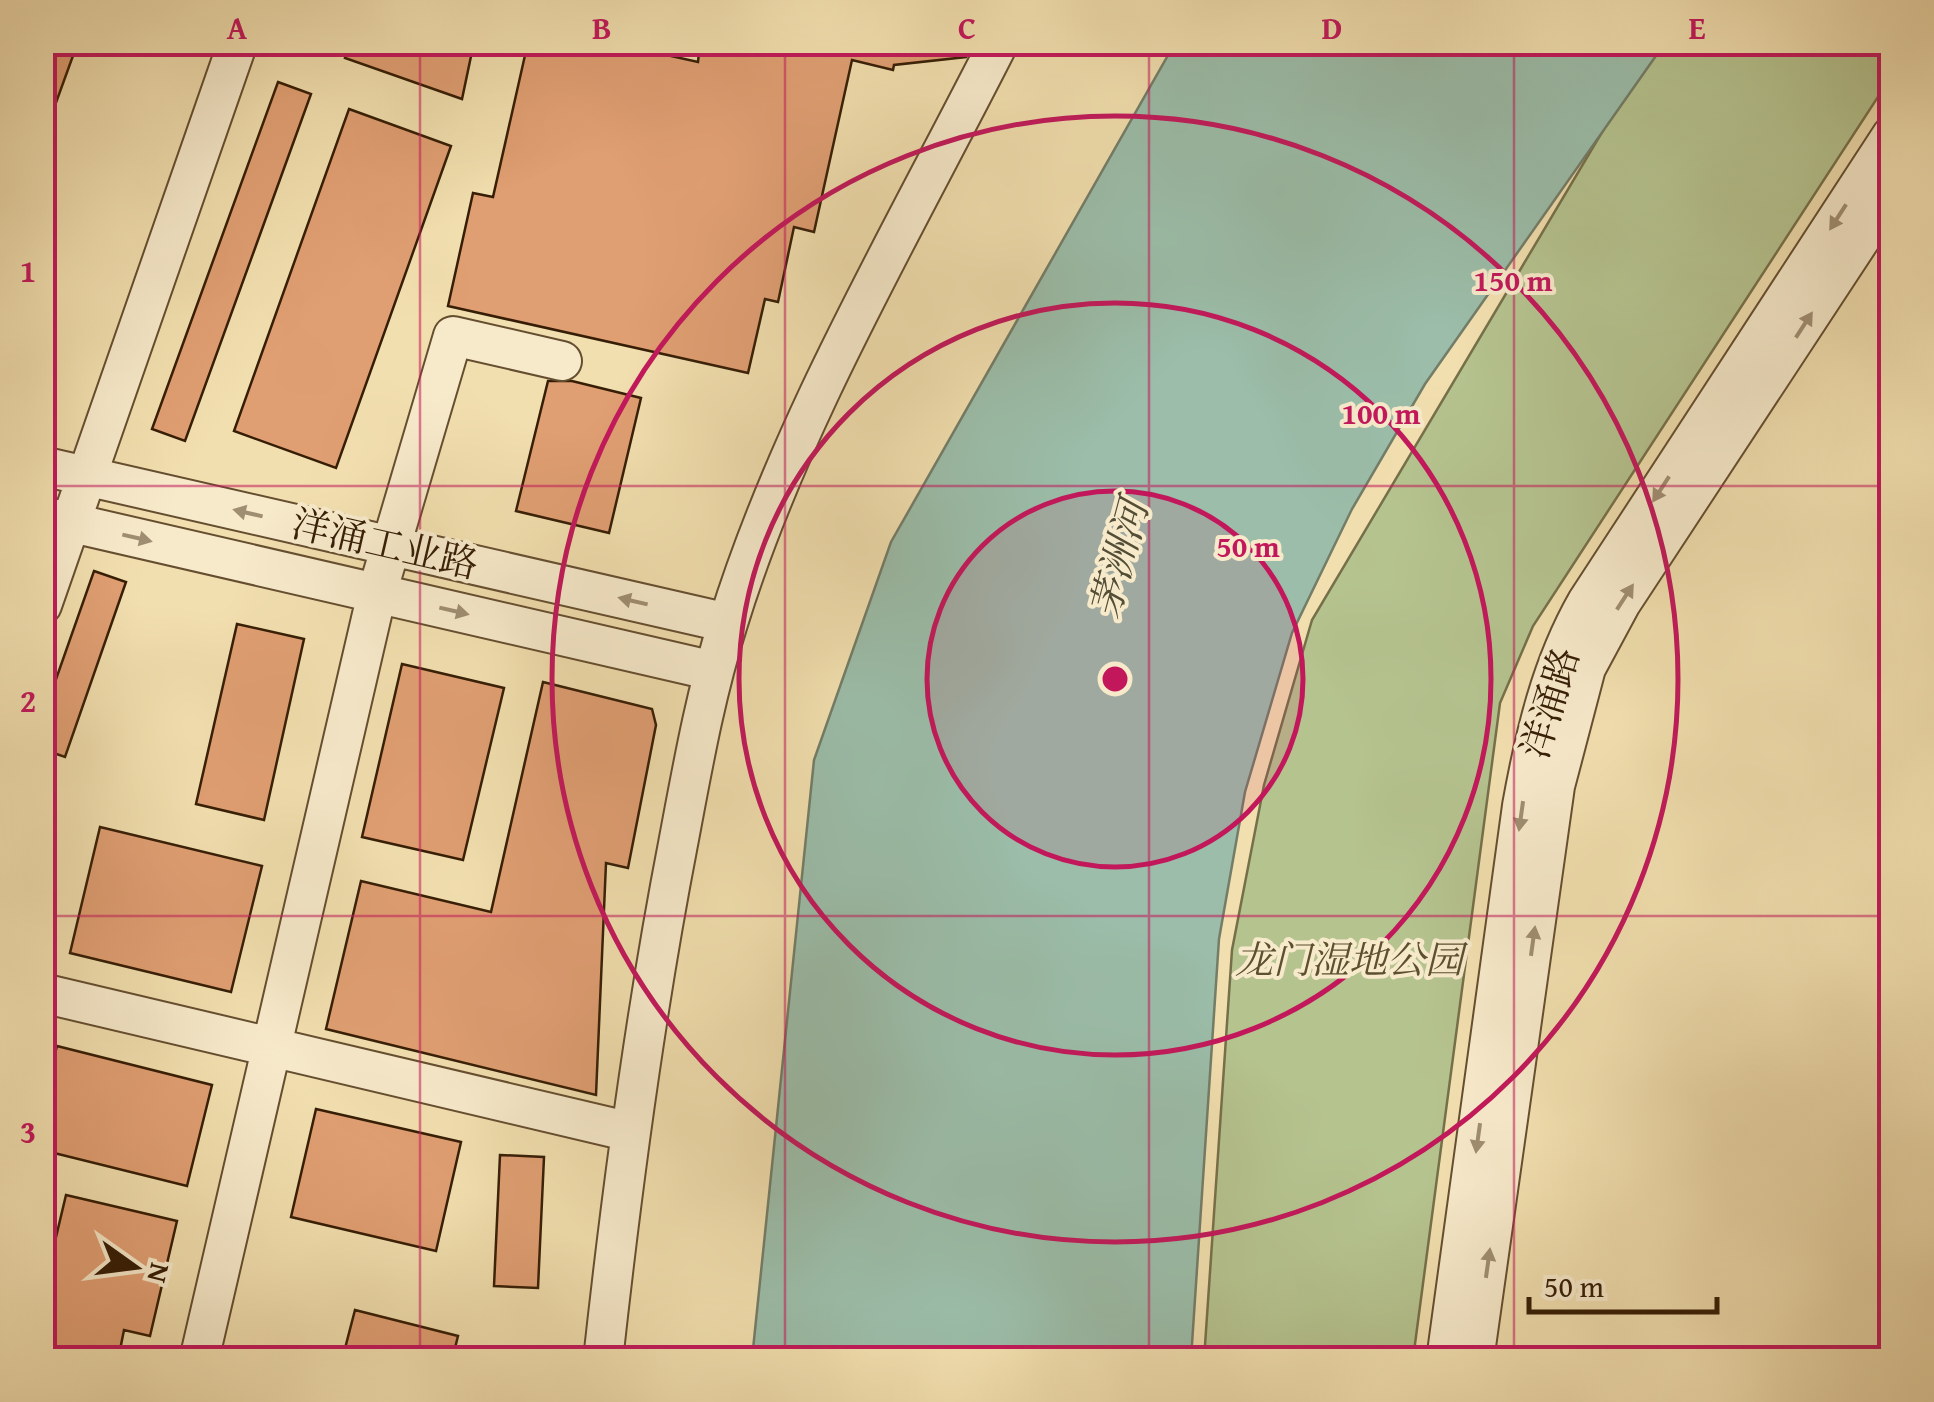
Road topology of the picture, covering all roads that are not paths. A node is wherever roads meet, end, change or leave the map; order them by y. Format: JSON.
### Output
{"nodes":[{"id":1,"x":238,"y":42,"type":"edge"},
{"id":2,"x":999,"y":42,"type":"edge"},
{"id":3,"x":1892,"y":135,"type":"edge"},
{"id":4,"x":1892,"y":191,"type":"edge"},
{"id":5,"x":562,"y":361,"type":"dead end"},
{"id":6,"x":42,"y":466,"type":"edge"},
{"id":7,"x":87,"y":476,"type":"junction"},
{"id":8,"x":57,"y":519,"type":"edge"},
{"id":9,"x":388,"y":545,"type":"junction"},
{"id":10,"x":377,"y":593,"type":"junction"},
{"id":11,"x":42,"y":604,"type":"edge"},
{"id":12,"x":728,"y":623,"type":"junction"},
{"id":13,"x":714,"y":671,"type":"junction"},
{"id":14,"x":42,"y":993,"type":"edge"},
{"id":15,"x":270,"y":1047,"type":"junction"},
{"id":16,"x":632,"y":1132,"type":"junction"},
{"id":17,"x":199,"y":1360,"type":"edge"},
{"id":18,"x":603,"y":1360,"type":"edge"},
{"id":19,"x":1446,"y":1360,"type":"edge"},
{"id":20,"x":1474,"y":1360,"type":"edge"}],
"edges":[{"from":1,"to":7,"type":"street"},
{"from":2,"to":12,"type":"street"},
{"from":3,"to":19,"type":"street","name":"洋涌路","one_way":true},
{"from":20,"to":4,"type":"street","name":"洋涌路","one_way":true},
{"from":5,"to":9,"type":"street"},
{"from":6,"to":7,"type":"street","name":"洋涌工业路"},
{"from":7,"to":8,"type":"street"},
{"from":9,"to":7,"type":"street","name":"洋涌工业路","one_way":true},
{"from":8,"to":10,"type":"street","name":"洋涌工业路","one_way":true},
{"from":8,"to":11,"type":"street"},
{"from":9,"to":10,"type":"street"},
{"from":12,"to":9,"type":"street","name":"洋涌工业路","one_way":true},
{"from":10,"to":13,"type":"street","name":"洋涌工业路","one_way":true},
{"from":10,"to":15,"type":"street"},
{"from":12,"to":13,"type":"street"},
{"from":13,"to":16,"type":"street"},
{"from":14,"to":15,"type":"street"},
{"from":15,"to":16,"type":"street"},
{"from":15,"to":17,"type":"street"},
{"from":16,"to":18,"type":"street"}]}
